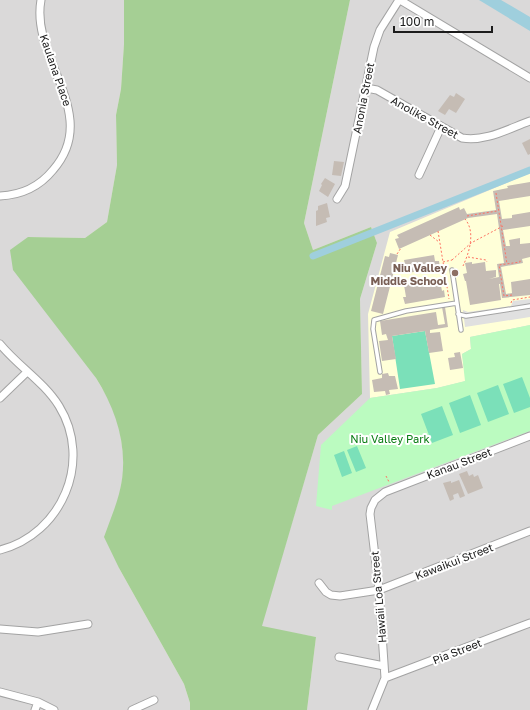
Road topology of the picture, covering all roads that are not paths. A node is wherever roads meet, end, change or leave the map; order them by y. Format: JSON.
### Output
{"nodes":[{"id":1,"x":41,"y":0,"type":"edge"},
{"id":2,"x":400,"y":0,"type":"edge"},
{"id":3,"x":530,"y":78,"type":"edge"},
{"id":4,"x":366,"y":88,"type":"junction"},
{"id":5,"x":530,"y":121,"type":"edge"},
{"id":6,"x":441,"y":128,"type":"junction"},
{"id":7,"x":419,"y":175,"type":"dead end"},
{"id":8,"x":0,"y":196,"type":"edge"},
{"id":9,"x":337,"y":199,"type":"dead end"},
{"id":10,"x":452,"y":270,"type":"dead end"},
{"id":11,"x":456,"y":303,"type":"junction"},
{"id":12,"x":530,"y":306,"type":"edge"},
{"id":13,"x":458,"y":314,"type":"junction"},
{"id":14,"x":461,"y":330,"type":"dead end"},
{"id":15,"x":0,"y":344,"type":"edge"},
{"id":16,"x":27,"y":372,"type":"junction"},
{"id":17,"x":380,"y":372,"type":"dead end"},
{"id":18,"x":0,"y":398,"type":"edge"},
{"id":19,"x":530,"y":436,"type":"edge"},
{"id":20,"x":389,"y":490,"type":"joint"},
{"id":21,"x":530,"y":531,"type":"edge"},
{"id":22,"x":0,"y":550,"type":"edge"},
{"id":23,"x":319,"y":583,"type":"dead end"},
{"id":24,"x":379,"y":590,"type":"junction"},
{"id":25,"x":88,"y":624,"type":"dead end"},
{"id":26,"x":530,"y":624,"type":"edge"},
{"id":27,"x":0,"y":629,"type":"edge"},
{"id":28,"x":339,"y":657,"type":"dead end"},
{"id":29,"x":384,"y":666,"type":"junction"},
{"id":30,"x":385,"y":678,"type":"junction"},
{"id":31,"x":0,"y":692,"type":"edge"},
{"id":32,"x":154,"y":700,"type":"dead end"},
{"id":33,"x":38,"y":702,"type":"junction"},
{"id":34,"x":35,"y":710,"type":"edge"},
{"id":35,"x":54,"y":710,"type":"edge"},
{"id":36,"x":132,"y":710,"type":"edge"},
{"id":37,"x":372,"y":710,"type":"edge"}],
"edges":[{"from":1,"to":8,"type":"street","name":"Kaulana Place"},
{"from":2,"to":3,"type":"street"},
{"from":2,"to":4,"type":"street","name":"Anonia Street"},
{"from":4,"to":6,"type":"street","name":"Anolike Street"},
{"from":4,"to":9,"type":"street","name":"Anonia Street"},
{"from":5,"to":6,"type":"street","name":"Anolike Street"},
{"from":6,"to":7,"type":"street"},
{"from":10,"to":11,"type":"lane"},
{"from":11,"to":13,"type":"lane"},
{"from":11,"to":17,"type":"lane"},
{"from":12,"to":13,"type":"lane"},
{"from":13,"to":14,"type":"lane"},
{"from":15,"to":16,"type":"street"},
{"from":16,"to":18,"type":"street"},
{"from":16,"to":22,"type":"street"},
{"from":19,"to":20,"type":"street","name":"Kanau Street"},
{"from":20,"to":24,"type":"street","name":"Hawaii Loa Street"},
{"from":21,"to":24,"type":"street","name":"Kawaikui Street"},
{"from":23,"to":24,"type":"street","name":"Kawaikui Street"},
{"from":24,"to":29,"type":"street","name":"Hawaii Loa Street"},
{"from":25,"to":27,"type":"street"},
{"from":26,"to":30,"type":"street","name":"Pia Street"},
{"from":28,"to":29,"type":"street"},
{"from":29,"to":30,"type":"street","name":"Hawaii Loa Street"},
{"from":30,"to":37,"type":"street","name":"Hawaii Loa Street"},
{"from":31,"to":33,"type":"street"},
{"from":32,"to":36,"type":"street"},
{"from":33,"to":34,"type":"street"},
{"from":33,"to":35,"type":"street"}]}
